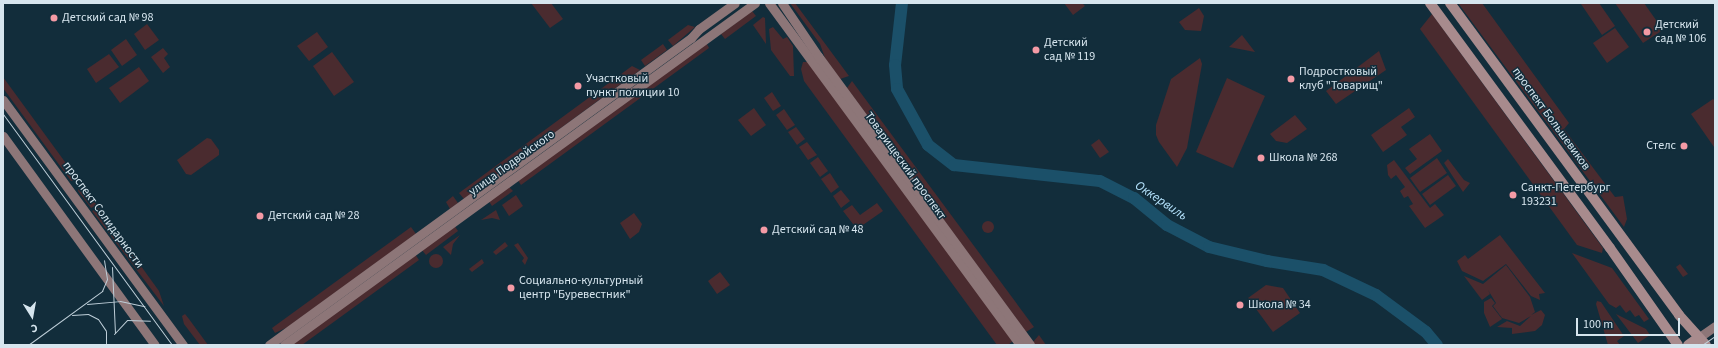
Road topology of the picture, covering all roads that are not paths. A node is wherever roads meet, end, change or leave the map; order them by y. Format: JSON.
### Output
{"nodes":[{"id":1,"x":735,"y":3,"type":"edge"},
{"id":2,"x":755,"y":3,"type":"edge"},
{"id":3,"x":769,"y":3,"type":"edge"},
{"id":4,"x":782,"y":3,"type":"edge"},
{"id":5,"x":1430,"y":3,"type":"edge"},
{"id":6,"x":1450,"y":3,"type":"edge"},
{"id":7,"x":3,"y":100,"type":"edge"},
{"id":8,"x":3,"y":136,"type":"edge"},
{"id":9,"x":1715,"y":326,"type":"edge"},
{"id":10,"x":1702,"y":342,"type":"edge"},
{"id":11,"x":155,"y":345,"type":"edge"},
{"id":12,"x":183,"y":345,"type":"edge"},
{"id":13,"x":269,"y":345,"type":"edge"},
{"id":14,"x":284,"y":345,"type":"edge"},
{"id":15,"x":1020,"y":345,"type":"edge"},
{"id":16,"x":1030,"y":345,"type":"edge"},
{"id":17,"x":1678,"y":345,"type":"edge"},
{"id":18,"x":1688,"y":345,"type":"edge"}],
"edges":[{"from":1,"to":13,"type":"street","name":"улица Подвойского"},
{"from":2,"to":14,"type":"street","name":"улица Подвойского"},
{"from":3,"to":15,"type":"street","name":"Товарищеский проспект"},
{"from":4,"to":16,"type":"street","name":"Товарищеский проспект"},
{"from":5,"to":17,"type":"main road"},
{"from":6,"to":10,"type":"main road","name":"проспект Большевиков"},
{"from":7,"to":12,"type":"street","name":"проспект Солидарности"},
{"from":8,"to":11,"type":"street"},
{"from":9,"to":10,"type":"street"},
{"from":10,"to":18,"type":"main road"}]}
